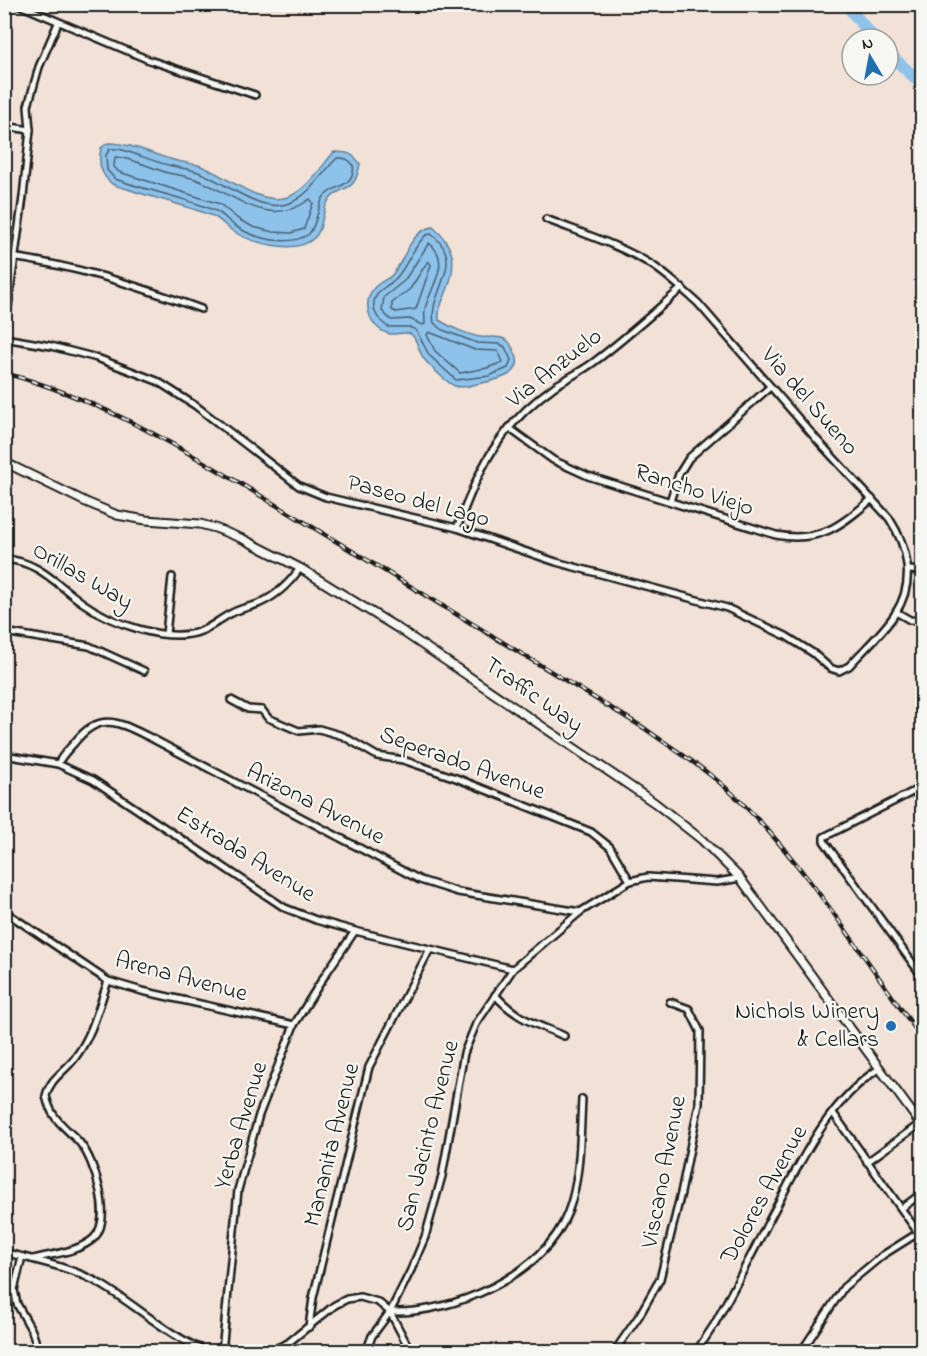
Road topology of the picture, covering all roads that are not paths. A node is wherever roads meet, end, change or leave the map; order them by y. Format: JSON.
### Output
{"nodes":[{"id":1,"x":17,"y":4,"type":"edge"},
{"id":2,"x":58,"y":23,"type":"junction"},
{"id":3,"x":255,"y":95,"type":"dead end"},
{"id":4,"x":4,"y":126,"type":"edge"},
{"id":5,"x":30,"y":130,"type":"junction"},
{"id":6,"x":546,"y":219,"type":"dead end"},
{"id":7,"x":4,"y":256,"type":"edge"},
{"id":8,"x":16,"y":258,"type":"junction"},
{"id":9,"x":682,"y":288,"type":"junction"},
{"id":10,"x":201,"y":309,"type":"dead end"},
{"id":11,"x":4,"y":337,"type":"edge"},
{"id":12,"x":770,"y":387,"type":"junction"},
{"id":13,"x":509,"y":428,"type":"junction"},
{"id":14,"x":4,"y":462,"type":"edge"},
{"id":15,"x":872,"y":499,"type":"junction"},
{"id":16,"x":670,"y":501,"type":"junction"},
{"id":17,"x":457,"y":528,"type":"junction"},
{"id":18,"x":4,"y":559,"type":"edge"},
{"id":19,"x":300,"y":568,"type":"junction"},
{"id":20,"x":909,"y":570,"type":"junction"},
{"id":21,"x":922,"y":571,"type":"edge"},
{"id":22,"x":172,"y":577,"type":"dead end"},
{"id":23,"x":896,"y":612,"type":"junction"},
{"id":24,"x":922,"y":621,"type":"edge"},
{"id":25,"x":4,"y":632,"type":"edge"},
{"id":26,"x":166,"y":634,"type":"junction"},
{"id":27,"x":144,"y":671,"type":"dead end"},
{"id":28,"x":839,"y":671,"type":"joint"},
{"id":29,"x":231,"y":700,"type":"dead end"},
{"id":30,"x":4,"y":755,"type":"edge"},
{"id":31,"x":58,"y":764,"type":"junction"},
{"id":32,"x":922,"y":787,"type":"edge"},
{"id":33,"x":740,"y":878,"type":"junction"},
{"id":34,"x":630,"y":880,"type":"junction"},
{"id":35,"x":4,"y":911,"type":"edge"},
{"id":36,"x":580,"y":912,"type":"junction"},
{"id":37,"x":356,"y":931,"type":"junction"},
{"id":38,"x":430,"y":948,"type":"junction"},
{"id":39,"x":513,"y":969,"type":"junction"},
{"id":40,"x":922,"y":976,"type":"edge"},
{"id":41,"x":108,"y":981,"type":"junction"},
{"id":42,"x":495,"y":994,"type":"junction"},
{"id":43,"x":670,"y":1002,"type":"dead end"},
{"id":44,"x":294,"y":1025,"type":"junction"},
{"id":45,"x":564,"y":1036,"type":"dead end"},
{"id":46,"x":880,"y":1068,"type":"junction"},
{"id":47,"x":582,"y":1099,"type":"dead end"},
{"id":48,"x":833,"y":1113,"type":"junction"},
{"id":49,"x":922,"y":1125,"type":"edge"},
{"id":50,"x":867,"y":1162,"type":"junction"},
{"id":51,"x":922,"y":1192,"type":"edge"},
{"id":52,"x":902,"y":1208,"type":"junction"},
{"id":53,"x":920,"y":1235,"type":"edge"},
{"id":54,"x":4,"y":1252,"type":"edge"},
{"id":55,"x":22,"y":1257,"type":"junction"},
{"id":56,"x":33,"y":1259,"type":"junction"},
{"id":57,"x":390,"y":1312,"type":"junction"},
{"id":58,"x":309,"y":1327,"type":"junction"},
{"id":59,"x":192,"y":1345,"type":"junction"},
{"id":60,"x":39,"y":1352,"type":"edge"},
{"id":61,"x":186,"y":1352,"type":"edge"},
{"id":62,"x":208,"y":1352,"type":"edge"},
{"id":63,"x":222,"y":1352,"type":"edge"},
{"id":64,"x":268,"y":1352,"type":"edge"},
{"id":65,"x":366,"y":1352,"type":"edge"},
{"id":66,"x":411,"y":1352,"type":"edge"},
{"id":67,"x":614,"y":1352,"type":"edge"},
{"id":68,"x":696,"y":1352,"type":"edge"},
{"id":69,"x":801,"y":1352,"type":"edge"}],
"edges":[{"from":1,"to":2,"type":"street"},
{"from":2,"to":3,"type":"street"},
{"from":2,"to":5,"type":"street"},
{"from":4,"to":5,"type":"street"},
{"from":5,"to":8,"type":"street"},
{"from":6,"to":9,"type":"street","name":"Via del Sueno"},
{"from":7,"to":8,"type":"street"},
{"from":8,"to":10,"type":"street"},
{"from":8,"to":11,"type":"street"},
{"from":9,"to":12,"type":"street","name":"Via del Sueno"},
{"from":9,"to":13,"type":"street","name":"Via Anzuelo"},
{"from":11,"to":17,"type":"street","name":"Paseo del Lago"},
{"from":12,"to":15,"type":"street","name":"Via del Sueno"},
{"from":12,"to":16,"type":"street"},
{"from":13,"to":16,"type":"street","name":"Rancho Viejo"},
{"from":13,"to":17,"type":"street","name":"Via Anzuelo"},
{"from":14,"to":19,"type":"street","name":"Traffic Way"},
{"from":15,"to":16,"type":"street","name":"Rancho Viejo"},
{"from":15,"to":20,"type":"street","name":"Via del Sueno"},
{"from":17,"to":28,"type":"street","name":"Paseo del Lago"},
{"from":18,"to":26,"type":"street","name":"Orillas Way"},
{"from":19,"to":26,"type":"street","name":"Orillas Way"},
{"from":19,"to":33,"type":"street","name":"Traffic Way"},
{"from":20,"to":21,"type":"street"},
{"from":20,"to":23,"type":"street","name":"Via del Sueno"},
{"from":22,"to":26,"type":"street"},
{"from":23,"to":24,"type":"street"},
{"from":23,"to":28,"type":"street","name":"Via del Sueno"},
{"from":25,"to":27,"type":"street"},
{"from":29,"to":34,"type":"street","name":"Seperado Avenue"},
{"from":30,"to":31,"type":"street","name":"Estrada Avenue"},
{"from":31,"to":36,"type":"street","name":"Arizona Avenue"},
{"from":31,"to":37,"type":"street","name":"Estrada Avenue"},
{"from":32,"to":40,"type":"street"},
{"from":33,"to":34,"type":"street","name":"San Jacinto Avenue"},
{"from":33,"to":46,"type":"street","name":"Traffic Way"},
{"from":34,"to":36,"type":"street","name":"San Jacinto Avenue"},
{"from":35,"to":41,"type":"street","name":"Arena Avenue"},
{"from":36,"to":39,"type":"street","name":"San Jacinto Avenue"},
{"from":37,"to":38,"type":"street","name":"Estrada Avenue"},
{"from":37,"to":44,"type":"street","name":"Yerba Avenue"},
{"from":38,"to":39,"type":"street","name":"Estrada Avenue"},
{"from":38,"to":58,"type":"street","name":"Mananita Avenue"},
{"from":39,"to":42,"type":"street","name":"San Jacinto Avenue"},
{"from":41,"to":44,"type":"street","name":"Arena Avenue"},
{"from":41,"to":56,"type":"street"},
{"from":42,"to":45,"type":"street"},
{"from":42,"to":57,"type":"street","name":"San Jacinto Avenue"},
{"from":43,"to":67,"type":"street","name":"Viscano Avenue"},
{"from":44,"to":63,"type":"street","name":"Yerba Avenue"},
{"from":46,"to":48,"type":"street","name":"Dolores Avenue"},
{"from":46,"to":49,"type":"street","name":"Traffic Way"},
{"from":47,"to":57,"type":"street"},
{"from":48,"to":50,"type":"street"},
{"from":48,"to":68,"type":"street","name":"Dolores Avenue"},
{"from":49,"to":50,"type":"street"},
{"from":50,"to":52,"type":"street"},
{"from":51,"to":52,"type":"street"},
{"from":52,"to":53,"type":"street"},
{"from":53,"to":69,"type":"street"},
{"from":54,"to":55,"type":"street"},
{"from":55,"to":56,"type":"street"},
{"from":55,"to":60,"type":"street"},
{"from":56,"to":59,"type":"street"},
{"from":57,"to":58,"type":"street"},
{"from":57,"to":65,"type":"street","name":"San Jacinto Avenue"},
{"from":57,"to":66,"type":"street"},
{"from":58,"to":64,"type":"street"},
{"from":59,"to":61,"type":"street"},
{"from":59,"to":62,"type":"street"}]}
